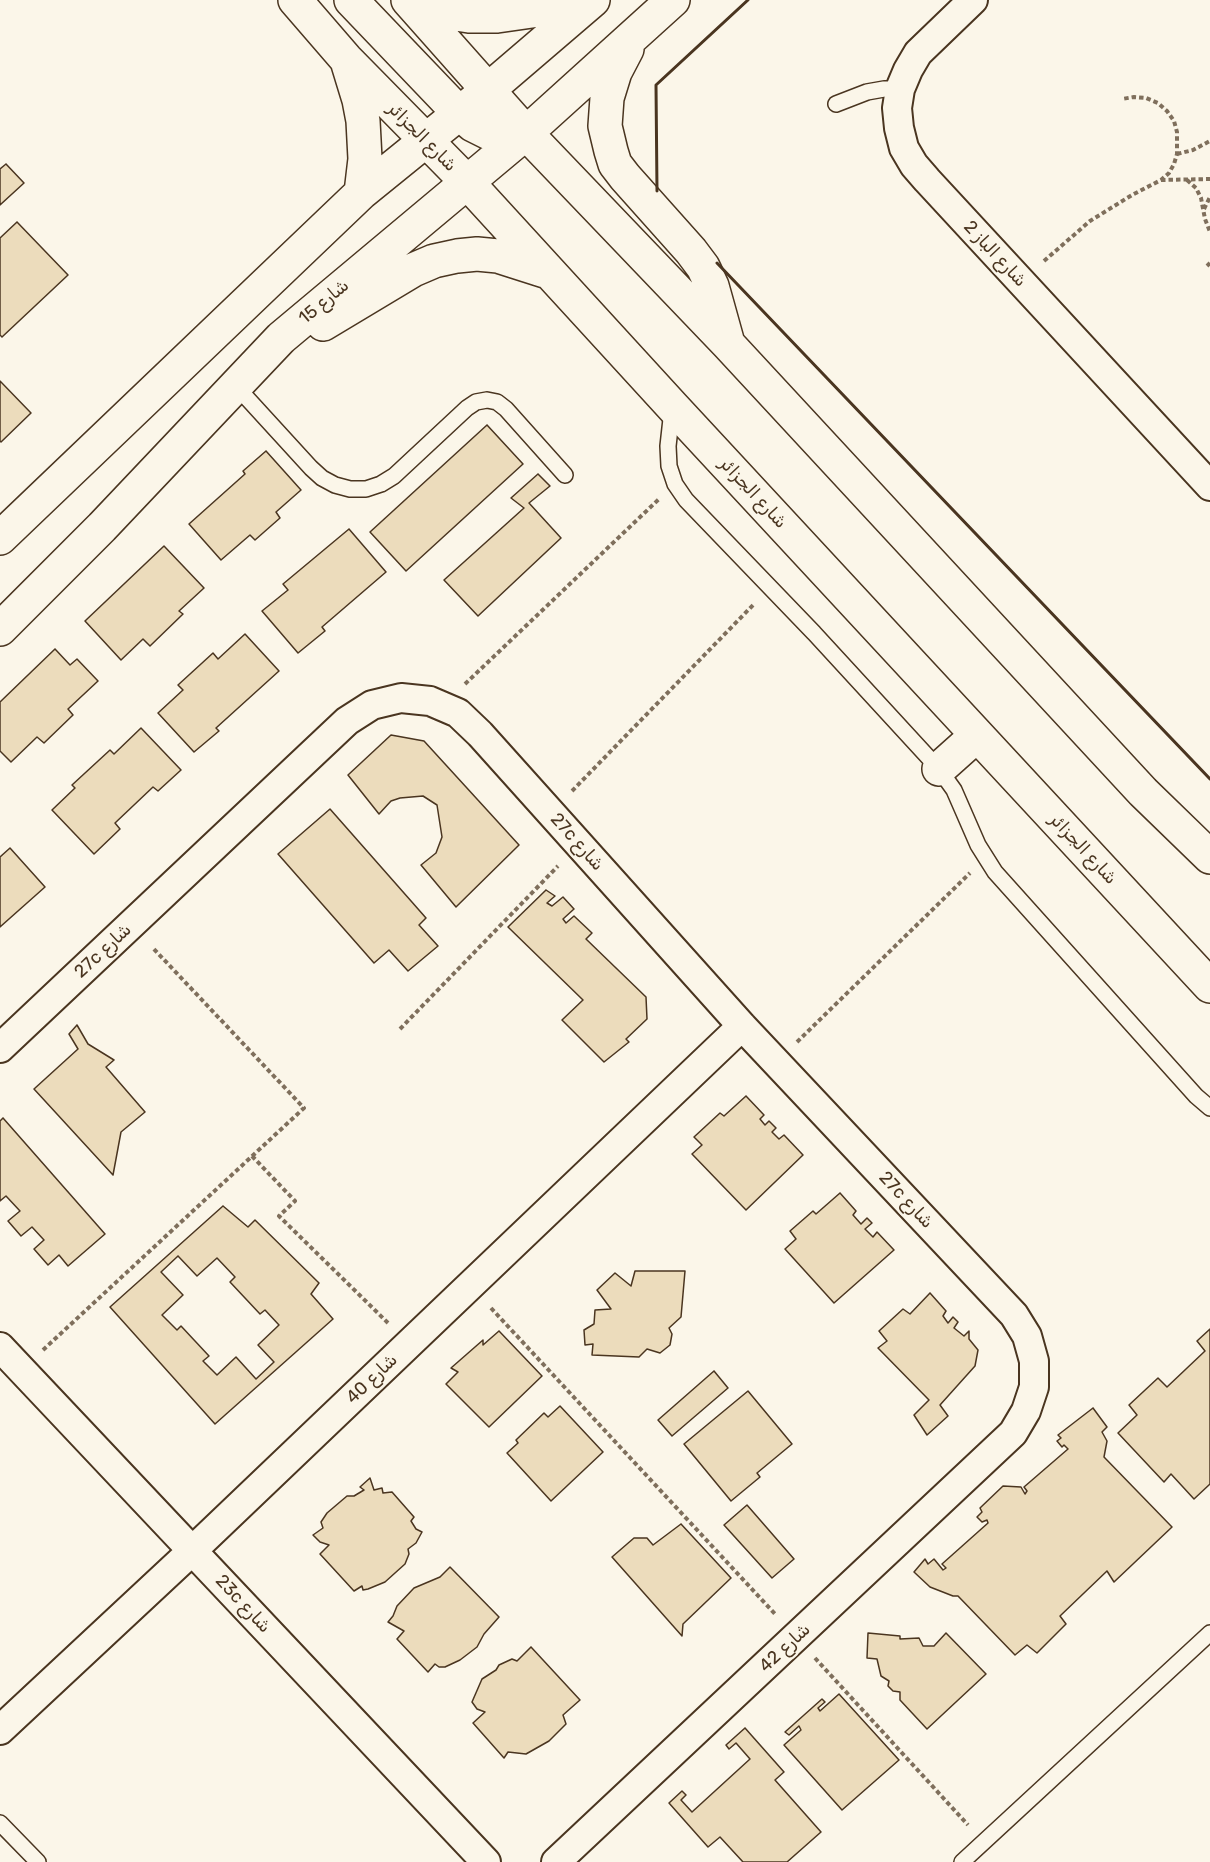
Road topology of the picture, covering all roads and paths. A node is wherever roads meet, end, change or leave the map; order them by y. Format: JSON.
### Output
{"nodes":[{"id":1,"x":295,"y":0,"type":"edge"},
{"id":2,"x":351,"y":0,"type":"edge"},
{"id":3,"x":576,"y":0,"type":"edge"},
{"id":4,"x":593,"y":0,"type":"edge"},
{"id":5,"x":673,"y":0,"type":"edge"},
{"id":6,"x":973,"y":0,"type":"edge"},
{"id":7,"x":412,"y":4,"type":"edge"},
{"id":8,"x":635,"y":34,"type":"junction"},
{"id":9,"x":346,"y":59,"type":"junction"},
{"id":10,"x":900,"y":89,"type":"junction"},
{"id":11,"x":488,"y":90,"type":"junction"},
{"id":12,"x":1122,"y":99,"type":"dead end"},
{"id":13,"x":836,"y":104,"type":"dead end"},
{"id":14,"x":459,"y":113,"type":"junction"},
{"id":15,"x":526,"y":133,"type":"junction"},
{"id":16,"x":426,"y":140,"type":"junction"},
{"id":17,"x":1210,"y":141,"type":"edge"},
{"id":18,"x":1177,"y":154,"type":"junction"},
{"id":19,"x":1210,"y":179,"type":"edge"},
{"id":20,"x":1161,"y":180,"type":"junction"},
{"id":21,"x":1188,"y":180,"type":"junction"},
{"id":22,"x":467,"y":182,"type":"junction"},
{"id":23,"x":361,"y":193,"type":"junction"},
{"id":24,"x":1210,"y":196,"type":"edge"},
{"id":25,"x":1204,"y":210,"type":"junction"},
{"id":26,"x":1210,"y":232,"type":"edge"},
{"id":27,"x":548,"y":272,"type":"junction"},
{"id":28,"x":1021,"y":282,"type":"junction"},
{"id":29,"x":281,"y":338,"type":"junction"},
{"id":30,"x":728,"y":344,"type":"junction"},
{"id":31,"x":236,"y":386,"type":"junction"},
{"id":32,"x":673,"y":407,"type":"junction"},
{"id":33,"x":565,"y":475,"type":"dead end"},
{"id":34,"x":675,"y":484,"type":"junction"},
{"id":35,"x":1210,"y":486,"type":"edge"},
{"id":36,"x":0,"y":538,"type":"edge"},
{"id":37,"x":770,"y":587,"type":"junction"},
{"id":38,"x":0,"y":629,"type":"edge"},
{"id":39,"x":442,"y":706,"type":"junction"},
{"id":40,"x":977,"y":735,"type":"junction"},
{"id":41,"x":939,"y":769,"type":"junction"},
{"id":42,"x":551,"y":813,"type":"junction"},
{"id":43,"x":579,"y":844,"type":"junction"},
{"id":44,"x":1210,"y":857,"type":"edge"},
{"id":45,"x":985,"y":858,"type":"junction"},
{"id":46,"x":131,"y":924,"type":"junction"},
{"id":47,"x":1210,"y":986,"type":"edge"},
{"id":48,"x":742,"y":1026,"type":"junction"},
{"id":49,"x":400,"y":1029,"type":"dead end"},
{"id":50,"x":0,"y":1048,"type":"edge"},
{"id":51,"x":776,"y":1062,"type":"junction"},
{"id":52,"x":1210,"y":1108,"type":"edge"},
{"id":53,"x":252,"y":1156,"type":"junction"},
{"id":54,"x":470,"y":1286,"type":"junction"},
{"id":55,"x":409,"y":1344,"type":"junction"},
{"id":56,"x":0,"y":1347,"type":"edge"},
{"id":57,"x":22,"y":1370,"type":"junction"},
{"id":58,"x":1013,"y":1433,"type":"joint"},
{"id":59,"x":193,"y":1550,"type":"junction"},
{"id":60,"x":1210,"y":1633,"type":"edge"},
{"id":61,"x":796,"y":1637,"type":"junction"},
{"id":62,"x":0,"y":1730,"type":"edge"},
{"id":63,"x":0,"y":1823,"type":"edge"},
{"id":64,"x":983,"y":1841,"type":"junction"},
{"id":65,"x":38,"y":1862,"type":"edge"},
{"id":66,"x":486,"y":1862,"type":"edge"},
{"id":67,"x":556,"y":1862,"type":"edge"},
{"id":68,"x":962,"y":1862,"type":"edge"}],
"edges":[{"from":1,"to":9,"type":"main road","name":"شارع الجزائر"},
{"from":2,"to":14,"type":"main road"},
{"from":3,"to":7,"type":"main road"},
{"from":4,"to":11,"type":"main road"},
{"from":5,"to":8,"type":"main road","name":"شارع 15"},
{"from":6,"to":10,"type":"street","name":"شارع الباز 2"},
{"from":7,"to":11,"type":"main road"},
{"from":8,"to":15,"type":"main road","name":"شارع 15"},
{"from":8,"to":30,"type":"main road"},
{"from":9,"to":16,"type":"main road","name":"شارع الجزائر"},
{"from":9,"to":23,"type":"main road"},
{"from":10,"to":13,"type":"lane"},
{"from":10,"to":28,"type":"street","name":"شارع الباز 2"},
{"from":11,"to":14,"type":"main road"},
{"from":11,"to":15,"type":"main road"},
{"from":12,"to":18,"type":"path"},
{"from":14,"to":15,"type":"main road"},
{"from":14,"to":16,"type":"main road"},
{"from":15,"to":22,"type":"main road","name":"شارع 15"},
{"from":15,"to":30,"type":"main road"},
{"from":16,"to":22,"type":"main road","name":"شارع الجزائر"},
{"from":16,"to":23,"type":"main road"},
{"from":17,"to":18,"type":"path"},
{"from":18,"to":20,"type":"path"},
{"from":19,"to":21,"type":"path"},
{"from":20,"to":21,"type":"path"},
{"from":20,"to":28,"type":"path"},
{"from":21,"to":25,"type":"path"},
{"from":22,"to":27,"type":"main road","name":"شارع الجزائر"},
{"from":22,"to":29,"type":"main road","name":"شارع 15"},
{"from":23,"to":36,"type":"main road"},
{"from":24,"to":25,"type":"path"},
{"from":25,"to":26,"type":"path"},
{"from":27,"to":29,"type":"main road"},
{"from":27,"to":32,"type":"main road","name":"شارع الجزائر"},
{"from":28,"to":35,"type":"street","name":"شارع الباز 2"},
{"from":29,"to":31,"type":"main road","name":"شارع 15"},
{"from":30,"to":44,"type":"main road"},
{"from":31,"to":33,"type":"lane"},
{"from":31,"to":38,"type":"main road","name":"شارع 15"},
{"from":32,"to":34,"type":"lane"},
{"from":32,"to":40,"type":"main road","name":"شارع الجزائر"},
{"from":34,"to":37,"type":"lane"},
{"from":34,"to":39,"type":"path"},
{"from":37,"to":41,"type":"lane"},
{"from":37,"to":42,"type":"path"},
{"from":39,"to":42,"type":"street","name":"27c شارع"},
{"from":39,"to":46,"type":"street","name":"27c شارع"},
{"from":40,"to":41,"type":"main road"},
{"from":40,"to":47,"type":"main road","name":"شارع الجزائر"},
{"from":41,"to":45,"type":"lane"},
{"from":42,"to":43,"type":"street","name":"27c شارع"},
{"from":43,"to":48,"type":"street","name":"27c شارع"},
{"from":43,"to":49,"type":"path"},
{"from":45,"to":51,"type":"path"},
{"from":45,"to":52,"type":"lane"},
{"from":46,"to":50,"type":"street","name":"27c شارع"},
{"from":46,"to":53,"type":"path"},
{"from":48,"to":51,"type":"street","name":"27c شارع"},
{"from":48,"to":54,"type":"street","name":"شارع 40"},
{"from":51,"to":58,"type":"street","name":"27c شارع"},
{"from":53,"to":55,"type":"path"},
{"from":53,"to":57,"type":"path"},
{"from":54,"to":55,"type":"street","name":"شارع 40"},
{"from":54,"to":61,"type":"path"},
{"from":55,"to":59,"type":"street","name":"شارع 40"},
{"from":56,"to":57,"type":"street","name":"23c شارع"},
{"from":57,"to":59,"type":"street","name":"23c شارع"},
{"from":58,"to":61,"type":"street","name":"شارع 42"},
{"from":59,"to":62,"type":"street","name":"شارع 40"},
{"from":59,"to":66,"type":"street","name":"23c شارع"},
{"from":60,"to":64,"type":"lane"},
{"from":61,"to":64,"type":"path"},
{"from":61,"to":67,"type":"street","name":"شارع 42"},
{"from":63,"to":65,"type":"lane"},
{"from":64,"to":68,"type":"lane"}]}
